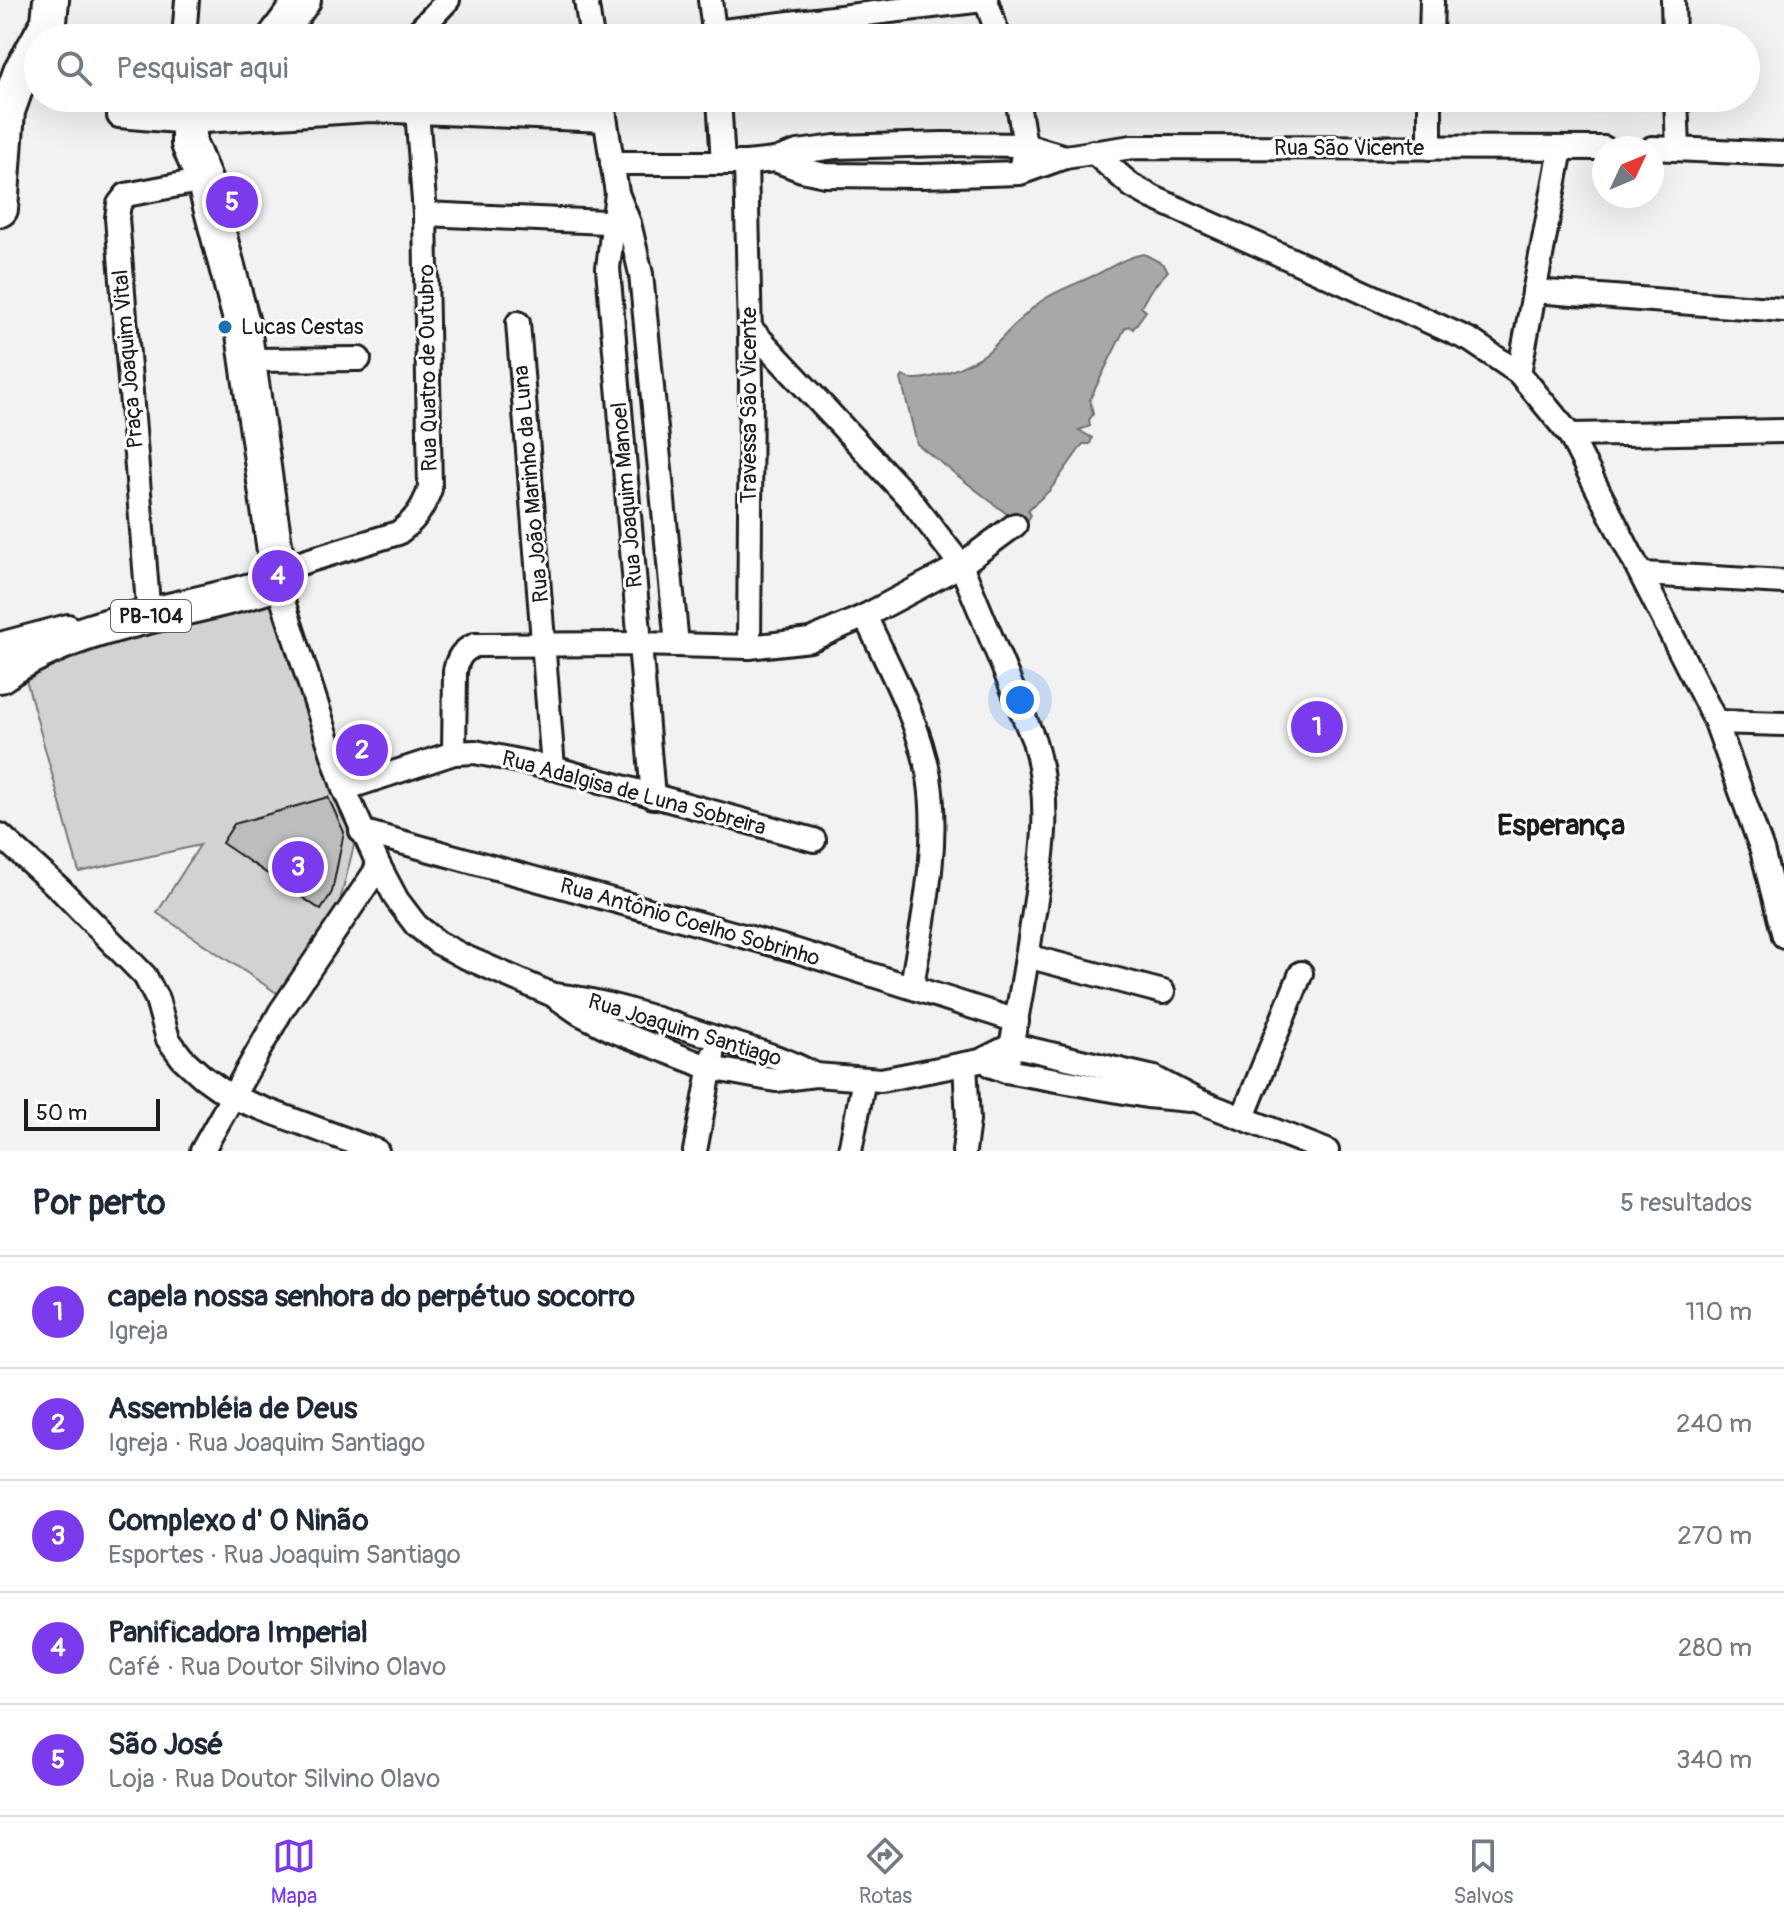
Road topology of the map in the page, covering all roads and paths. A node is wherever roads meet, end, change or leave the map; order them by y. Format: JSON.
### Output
{"nodes":[{"id":1,"x":51,"y":0,"type":"edge"},
{"id":2,"x":187,"y":0,"type":"edge"},
{"id":3,"x":303,"y":0,"type":"edge"},
{"id":4,"x":448,"y":0,"type":"edge"},
{"id":5,"x":586,"y":0,"type":"edge"},
{"id":6,"x":710,"y":0,"type":"edge"},
{"id":7,"x":985,"y":0,"type":"edge"},
{"id":8,"x":1432,"y":0,"type":"edge"},
{"id":9,"x":1673,"y":0,"type":"edge"},
{"id":10,"x":48,"y":24,"type":"edge"},
{"id":11,"x":185,"y":24,"type":"edge"},
{"id":12,"x":285,"y":24,"type":"edge"},
{"id":13,"x":425,"y":24,"type":"edge"},
{"id":14,"x":590,"y":24,"type":"edge"},
{"id":15,"x":713,"y":24,"type":"edge"},
{"id":16,"x":799,"y":24,"type":"edge"},
{"id":17,"x":994,"y":24,"type":"edge"},
{"id":18,"x":1431,"y":24,"type":"edge"},
{"id":19,"x":1674,"y":24,"type":"edge"},
{"id":20,"x":24,"y":67,"type":"edge"},
{"id":21,"x":4,"y":111,"type":"edge"},
{"id":22,"x":163,"y":112,"type":"edge"},
{"id":23,"x":185,"y":112,"type":"edge"},
{"id":24,"x":417,"y":112,"type":"edge"},
{"id":25,"x":604,"y":112,"type":"edge"},
{"id":26,"x":720,"y":112,"type":"edge"},
{"id":27,"x":1019,"y":112,"type":"edge"},
{"id":28,"x":1430,"y":112,"type":"edge"},
{"id":29,"x":1677,"y":112,"type":"edge"},
{"id":30,"x":119,"y":116,"type":"dead end"},
{"id":31,"x":1025,"y":145,"type":"junction"},
{"id":32,"x":1430,"y":148,"type":"junction"},
{"id":33,"x":1592,"y":148,"type":"edge"},
{"id":34,"x":1664,"y":148,"type":"edge"},
{"id":35,"x":1678,"y":148,"type":"junction"},
{"id":36,"x":1561,"y":149,"type":"junction"},
{"id":37,"x":1093,"y":152,"type":"junction"},
{"id":38,"x":1784,"y":154,"type":"edge"},
{"id":39,"x":1065,"y":157,"type":"junction"},
{"id":40,"x":775,"y":160,"type":"junction"},
{"id":41,"x":612,"y":163,"type":"junction"},
{"id":42,"x":723,"y":163,"type":"junction"},
{"id":43,"x":746,"y":163,"type":"junction"},
{"id":44,"x":1020,"y":173,"type":"junction"},
{"id":45,"x":204,"y":180,"type":"junction"},
{"id":46,"x":0,"y":209,"type":"edge"},
{"id":47,"x":425,"y":214,"type":"junction"},
{"id":48,"x":621,"y":223,"type":"junction"},
{"id":49,"x":1534,"y":291,"type":"junction"},
{"id":50,"x":1784,"y":310,"type":"edge"},
{"id":51,"x":518,"y":323,"type":"dead end"},
{"id":52,"x":750,"y":328,"type":"junction"},
{"id":53,"x":359,"y":359,"type":"dead end"},
{"id":54,"x":249,"y":360,"type":"junction"},
{"id":55,"x":1519,"y":373,"type":"junction"},
{"id":56,"x":1784,"y":431,"type":"edge"},
{"id":57,"x":1570,"y":435,"type":"junction"},
{"id":58,"x":1015,"y":525,"type":"dead end"},
{"id":59,"x":961,"y":565,"type":"junction"},
{"id":60,"x":1643,"y":574,"type":"junction"},
{"id":61,"x":276,"y":577,"type":"junction"},
{"id":62,"x":1784,"y":582,"type":"edge"},
{"id":63,"x":148,"y":605,"type":"junction"},
{"id":64,"x":865,"y":616,"type":"junction"},
{"id":65,"x":639,"y":644,"type":"junction"},
{"id":66,"x":545,"y":645,"type":"junction"},
{"id":67,"x":677,"y":645,"type":"junction"},
{"id":68,"x":749,"y":647,"type":"junction"},
{"id":69,"x":14,"y":650,"type":"edge"},
{"id":70,"x":0,"y":675,"type":"edge"},
{"id":71,"x":1716,"y":722,"type":"junction"},
{"id":72,"x":1784,"y":724,"type":"edge"},
{"id":73,"x":454,"y":753,"type":"junction"},
{"id":74,"x":553,"y":768,"type":"junction"},
{"id":75,"x":344,"y":789,"type":"junction"},
{"id":76,"x":653,"y":797,"type":"junction"},
{"id":77,"x":361,"y":831,"type":"junction"},
{"id":78,"x":0,"y":835,"type":"edge"},
{"id":79,"x":814,"y":840,"type":"dead end"},
{"id":80,"x":1773,"y":851,"type":"edge"},
{"id":81,"x":379,"y":866,"type":"junction"},
{"id":82,"x":1784,"y":936,"type":"edge"},
{"id":83,"x":1027,"y":956,"type":"junction"},
{"id":84,"x":1301,"y":973,"type":"dead end"},
{"id":85,"x":912,"y":986,"type":"junction"},
{"id":86,"x":1163,"y":992,"type":"dead end"},
{"id":87,"x":553,"y":995,"type":"junction"},
{"id":88,"x":1017,"y":1021,"type":"junction"},
{"id":89,"x":717,"y":1039,"type":"junction"},
{"id":90,"x":1012,"y":1045,"type":"junction"},
{"id":91,"x":972,"y":1063,"type":"junction"},
{"id":92,"x":710,"y":1068,"type":"junction"},
{"id":93,"x":1006,"y":1071,"type":"junction"},
{"id":94,"x":815,"y":1075,"type":"junction"},
{"id":95,"x":864,"y":1079,"type":"junction"},
{"id":96,"x":231,"y":1097,"type":"junction"},
{"id":97,"x":1196,"y":1100,"type":"junction"},
{"id":98,"x":1243,"y":1117,"type":"junction"},
{"id":99,"x":202,"y":1151,"type":"edge"},
{"id":100,"x":377,"y":1151,"type":"edge"},
{"id":101,"x":695,"y":1151,"type":"edge"},
{"id":102,"x":850,"y":1151,"type":"edge"},
{"id":103,"x":964,"y":1151,"type":"edge"},
{"id":104,"x":1327,"y":1151,"type":"edge"}],
"edges":[{"from":1,"to":10,"type":"main road"},
{"from":2,"to":11,"type":"street"},
{"from":3,"to":12,"type":"main road"},
{"from":4,"to":13,"type":"street"},
{"from":5,"to":14,"type":"street"},
{"from":6,"to":15,"type":"street"},
{"from":7,"to":16,"type":"street"},
{"from":7,"to":17,"type":"street"},
{"from":8,"to":18,"type":"street"},
{"from":9,"to":19,"type":"street"},
{"from":20,"to":21,"type":"main road"},
{"from":21,"to":46,"type":"main road"},
{"from":22,"to":30,"type":"street"},
{"from":23,"to":45,"type":"main road"},
{"from":24,"to":47,"type":"street","name":"Rua Quatro de Outubro"},
{"from":25,"to":41,"type":"street","name":"Rua Joaquim Manoel"},
{"from":26,"to":42,"type":"street"},
{"from":27,"to":31,"type":"street"},
{"from":28,"to":32,"type":"street"},
{"from":29,"to":35,"type":"street"},
{"from":31,"to":39,"type":"street","name":"Rua São Vicente"},
{"from":31,"to":40,"type":"street","name":"Rua São Vicente"},
{"from":31,"to":44,"type":"street"},
{"from":32,"to":36,"type":"street","name":"Rua São Vicente"},
{"from":32,"to":37,"type":"street","name":"Rua São Vicente"},
{"from":33,"to":36,"type":"street","name":"Rua São Vicente"},
{"from":34,"to":35,"type":"street"},
{"from":35,"to":38,"type":"street"},
{"from":36,"to":49,"type":"street"},
{"from":37,"to":39,"type":"street","name":"Rua São Vicente"},
{"from":37,"to":55,"type":"street"},
{"from":39,"to":44,"type":"street","name":"Rua São Vicente"},
{"from":40,"to":43,"type":"street","name":"Rua São Vicente"},
{"from":40,"to":44,"type":"street","name":"Rua São Vicente"},
{"from":41,"to":42,"type":"street","name":"Rua São Vicente"},
{"from":41,"to":48,"type":"street","name":"Rua Joaquim Manoel"},
{"from":42,"to":43,"type":"street","name":"Rua São Vicente"},
{"from":43,"to":52,"type":"street","name":"Travessa São Vicente"},
{"from":45,"to":54,"type":"main road"},
{"from":45,"to":63,"type":"street","name":"Praça Joaquim Vital"},
{"from":47,"to":48,"type":"street"},
{"from":47,"to":61,"type":"street","name":"Rua Quatro de Outubro"},
{"from":48,"to":65,"type":"street","name":"Rua Joaquim Manoel"},
{"from":48,"to":67,"type":"street","name":"Rua Joaquim Manoel"},
{"from":49,"to":50,"type":"street"},
{"from":49,"to":55,"type":"street"},
{"from":51,"to":66,"type":"street","name":"Rua João Marinho da Luna"},
{"from":52,"to":59,"type":"street"},
{"from":52,"to":68,"type":"street","name":"Travessa São Vicente"},
{"from":53,"to":54,"type":"street"},
{"from":54,"to":61,"type":"main road"},
{"from":55,"to":57,"type":"street"},
{"from":56,"to":57,"type":"street"},
{"from":57,"to":60,"type":"street"},
{"from":58,"to":59,"type":"street"},
{"from":59,"to":64,"type":"street"},
{"from":59,"to":83,"type":"street"},
{"from":60,"to":62,"type":"street"},
{"from":60,"to":71,"type":"street"},
{"from":61,"to":63,"type":"street","name":"Rua Quatro de Outubro"},
{"from":61,"to":69,"type":"main road","number":"PB-104"},
{"from":61,"to":75,"type":"street","name":"Rua Joaquim Santiago"},
{"from":63,"to":69,"type":"street","name":"Rua Quatro de Outubro"},
{"from":64,"to":68,"type":"street"},
{"from":64,"to":85,"type":"street"},
{"from":65,"to":66,"type":"street"},
{"from":65,"to":67,"type":"street"},
{"from":65,"to":76,"type":"street","name":"Rua Joaquim Manoel"},
{"from":66,"to":73,"type":"street"},
{"from":66,"to":74,"type":"street","name":"Rua João Marinho da Luna"},
{"from":67,"to":68,"type":"street"},
{"from":69,"to":70,"type":"main road","number":"PB-104"},
{"from":71,"to":72,"type":"street"},
{"from":71,"to":80,"type":"street"},
{"from":73,"to":74,"type":"street","name":"Rua Adalgisa de Luna Sobreira"},
{"from":73,"to":75,"type":"street"},
{"from":74,"to":76,"type":"street","name":"Rua Adalgisa de Luna Sobreira"},
{"from":75,"to":77,"type":"street","name":"Rua Joaquim Santiago"},
{"from":76,"to":79,"type":"street","name":"Rua Adalgisa de Luna Sobreira"},
{"from":77,"to":81,"type":"street","name":"Rua Joaquim Santiago"},
{"from":77,"to":85,"type":"street","name":"Rua Antônio Coelho Sobrinho"},
{"from":78,"to":96,"type":"street"},
{"from":80,"to":82,"type":"street"},
{"from":81,"to":87,"type":"street","name":"Rua Joaquim Santiago"},
{"from":81,"to":96,"type":"street"},
{"from":83,"to":86,"type":"street"},
{"from":83,"to":88,"type":"street"},
{"from":84,"to":98,"type":"street"},
{"from":85,"to":88,"type":"street","name":"Rua Antônio Coelho Sobrinho"},
{"from":87,"to":89,"type":"street","name":"Rua Joaquim Santiago"},
{"from":87,"to":92,"type":"street","name":"Rua Joaquim Santiago"},
{"from":88,"to":90,"type":"street"},
{"from":89,"to":92,"type":"street"},
{"from":89,"to":94,"type":"street","name":"Rua Joaquim Santiago"},
{"from":90,"to":91,"type":"street","name":"Rua Joaquim Santiago"},
{"from":90,"to":93,"type":"street"},
{"from":90,"to":97,"type":"street"},
{"from":91,"to":93,"type":"street"},
{"from":91,"to":95,"type":"street","name":"Rua Joaquim Santiago"},
{"from":91,"to":103,"type":"street"},
{"from":92,"to":94,"type":"street","name":"Rua Joaquim Santiago"},
{"from":92,"to":101,"type":"street"},
{"from":93,"to":97,"type":"street"},
{"from":94,"to":95,"type":"street","name":"Rua Joaquim Santiago"},
{"from":95,"to":102,"type":"street"},
{"from":96,"to":99,"type":"street"},
{"from":96,"to":100,"type":"street"},
{"from":97,"to":98,"type":"street"},
{"from":98,"to":104,"type":"street"}]}
